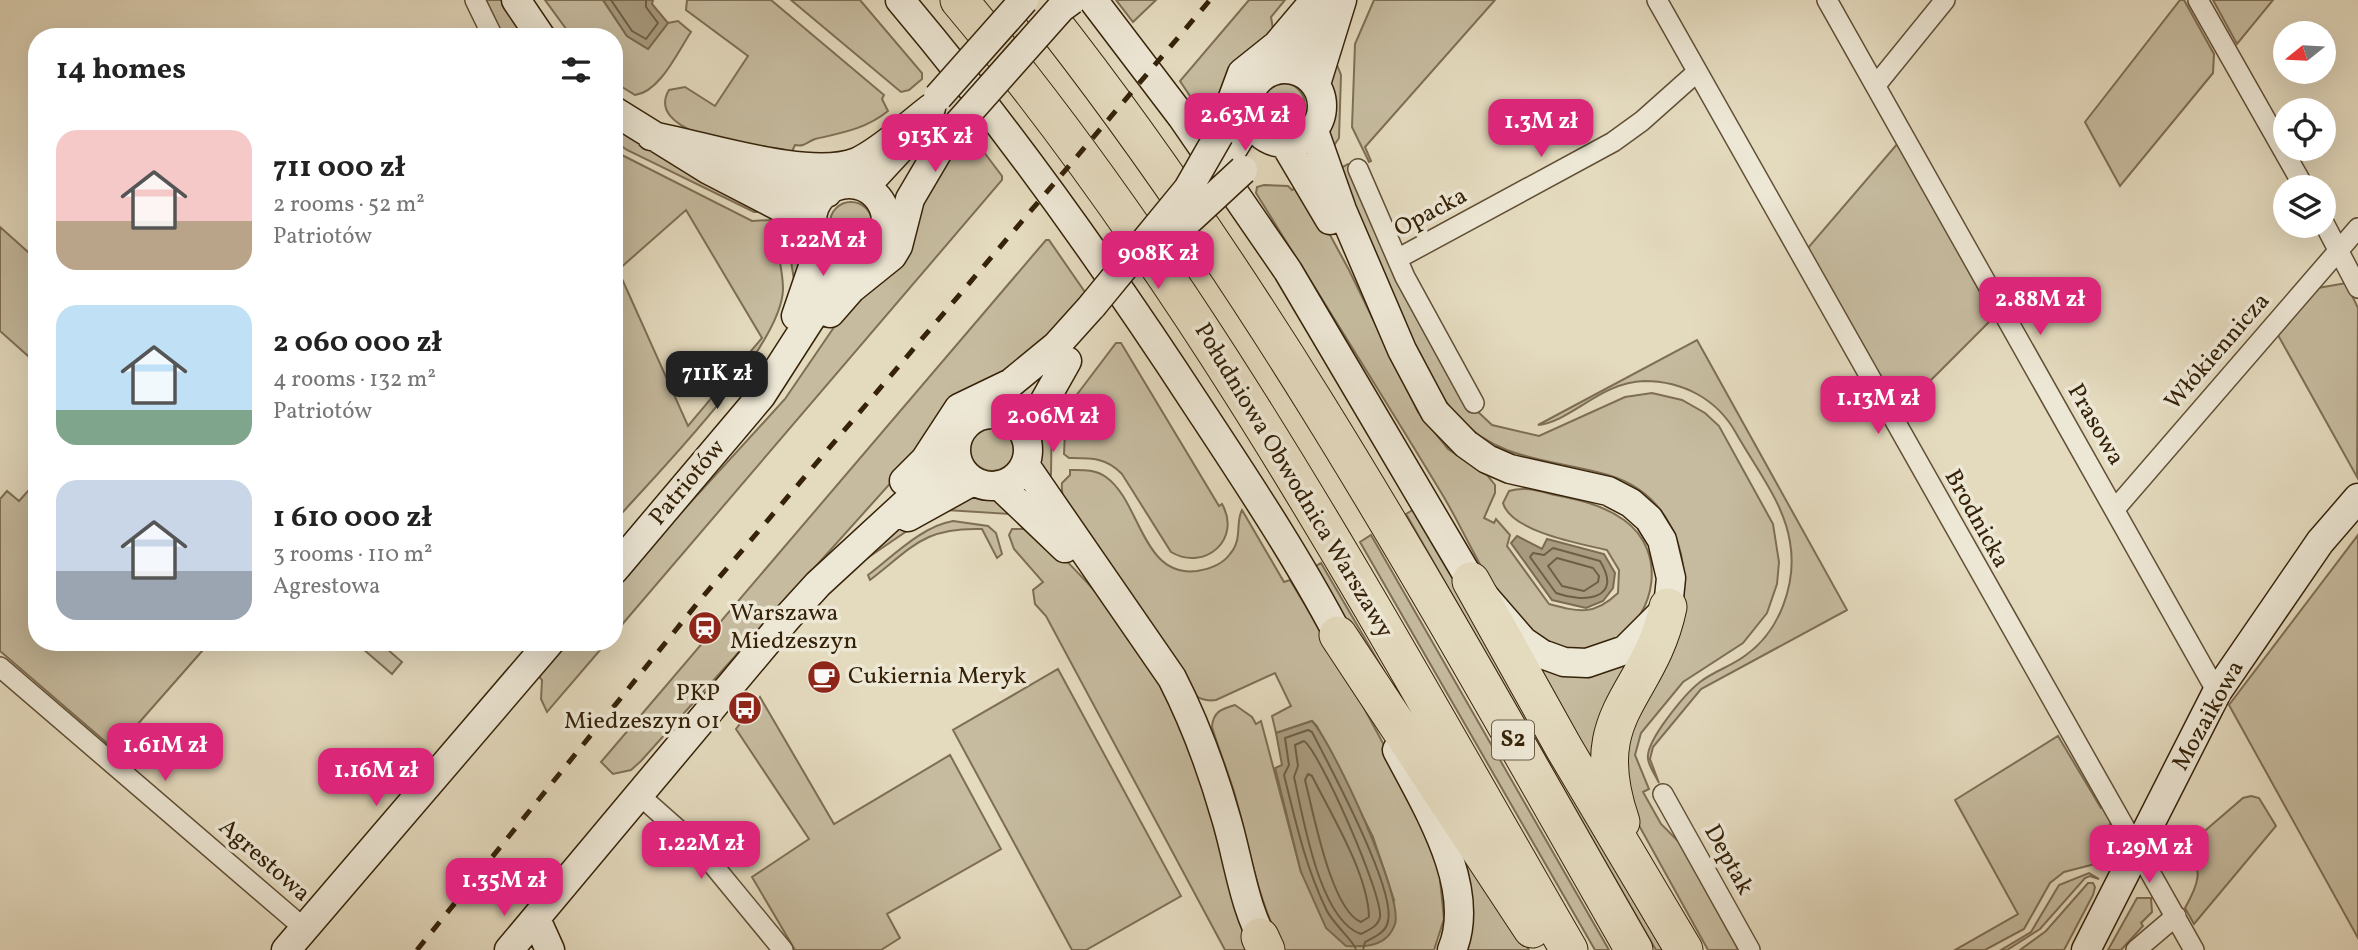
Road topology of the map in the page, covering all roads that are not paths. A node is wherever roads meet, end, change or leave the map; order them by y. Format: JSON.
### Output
{"nodes":[{"id":1,"x":475,"y":0,"type":"edge"},
{"id":2,"x":516,"y":0,"type":"edge"},
{"id":3,"x":900,"y":0,"type":"edge"},
{"id":4,"x":959,"y":0,"type":"edge"},
{"id":5,"x":1024,"y":0,"type":"edge"},
{"id":6,"x":1035,"y":0,"type":"edge"},
{"id":7,"x":1053,"y":0,"type":"edge"},
{"id":8,"x":1072,"y":0,"type":"edge"},
{"id":9,"x":1093,"y":0,"type":"edge"},
{"id":10,"x":1315,"y":0,"type":"edge"},
{"id":11,"x":1331,"y":0,"type":"edge"},
{"id":12,"x":1342,"y":0,"type":"edge"},
{"id":13,"x":1657,"y":0,"type":"edge"},
{"id":14,"x":1827,"y":0,"type":"edge"},
{"id":15,"x":1945,"y":0,"type":"edge"},
{"id":16,"x":2198,"y":0,"type":"edge"},
{"id":17,"x":489,"y":28,"type":"edge"},
{"id":18,"x":535,"y":28,"type":"edge"},
{"id":19,"x":1288,"y":68,"type":"junction"},
{"id":20,"x":1697,"y":72,"type":"junction"},
{"id":21,"x":1316,"y":84,"type":"junction"},
{"id":22,"x":1876,"y":85,"type":"junction"},
{"id":23,"x":945,"y":111,"type":"junction"},
{"id":24,"x":623,"y":117,"type":"edge"},
{"id":25,"x":1250,"y":121,"type":"junction"},
{"id":26,"x":1313,"y":128,"type":"junction"},
{"id":27,"x":651,"y":136,"type":"junction"},
{"id":28,"x":679,"y":141,"type":"junction"},
{"id":29,"x":1280,"y":144,"type":"junction"},
{"id":30,"x":1231,"y":152,"type":"junction"},
{"id":31,"x":1357,"y":169,"type":"dead end"},
{"id":32,"x":2297,"y":175,"type":"edge"},
{"id":33,"x":860,"y":185,"type":"junction"},
{"id":34,"x":827,"y":192,"type":"junction"},
{"id":35,"x":883,"y":205,"type":"junction"},
{"id":36,"x":2358,"y":228,"type":"edge"},
{"id":37,"x":816,"y":235,"type":"junction"},
{"id":38,"x":2332,"y":238,"type":"edge"},
{"id":39,"x":2339,"y":250,"type":"junction"},
{"id":40,"x":849,"y":259,"type":"junction"},
{"id":41,"x":1397,"y":259,"type":"junction"},
{"id":42,"x":2358,"y":288,"type":"edge"},
{"id":43,"x":1097,"y":313,"type":"junction"},
{"id":44,"x":1402,"y":350,"type":"junction"},
{"id":45,"x":1067,"y":361,"type":"junction"},
{"id":46,"x":761,"y":396,"type":"junction"},
{"id":47,"x":1474,"y":402,"type":"dead end"},
{"id":48,"x":1002,"y":413,"type":"junction"},
{"id":49,"x":1026,"y":434,"type":"junction"},
{"id":50,"x":956,"y":457,"type":"junction"},
{"id":51,"x":1025,"y":465,"type":"junction"},
{"id":52,"x":986,"y":483,"type":"junction"},
{"id":53,"x":2358,"y":498,"type":"edge"},
{"id":54,"x":2115,"y":509,"type":"junction"},
{"id":55,"x":856,"y":549,"type":"junction"},
{"id":56,"x":623,"y":559,"type":"edge"},
{"id":57,"x":1471,"y":581,"type":"junction"},
{"id":58,"x":1110,"y":592,"type":"junction"},
{"id":59,"x":1668,"y":607,"type":"junction"},
{"id":60,"x":1338,"y":635,"type":"junction"},
{"id":61,"x":542,"y":651,"type":"edge"},
{"id":62,"x":0,"y":667,"type":"edge"},
{"id":63,"x":2217,"y":692,"type":"junction"},
{"id":64,"x":638,"y":794,"type":"junction"},
{"id":65,"x":1663,"y":794,"type":"dead end"},
{"id":66,"x":2139,"y":849,"type":"junction"},
{"id":67,"x":1651,"y":894,"type":"junction"},
{"id":68,"x":2176,"y":916,"type":"junction"},
{"id":69,"x":536,"y":919,"type":"junction"},
{"id":70,"x":305,"y":929,"type":"junction"},
{"id":71,"x":1265,"y":946,"type":"edge"},
{"id":72,"x":286,"y":950,"type":"edge"},
{"id":73,"x":509,"y":950,"type":"edge"},
{"id":74,"x":550,"y":950,"type":"edge"},
{"id":75,"x":783,"y":950,"type":"edge"},
{"id":76,"x":1452,"y":950,"type":"edge"},
{"id":77,"x":1548,"y":950,"type":"edge"},
{"id":78,"x":1569,"y":950,"type":"edge"},
{"id":79,"x":1634,"y":950,"type":"edge"},
{"id":80,"x":1684,"y":950,"type":"edge"},
{"id":81,"x":1750,"y":950,"type":"edge"},
{"id":82,"x":2086,"y":950,"type":"edge"},
{"id":83,"x":2136,"y":950,"type":"edge"},
{"id":84,"x":2194,"y":950,"type":"edge"}],
"edges":[{"from":1,"to":17,"type":"street"},
{"from":2,"to":18,"type":"main road"},
{"from":3,"to":60,"type":"main road"},
{"from":4,"to":78,"type":"highway","name":"Południowa Obwodnica Warszawy","number":"S2"},
{"from":5,"to":23,"type":"main road","bridge":true},
{"from":6,"to":79,"type":"highway","number":"S2"},
{"from":7,"to":23,"type":"main road"},
{"from":8,"to":23,"type":"main road","bridge":true},
{"from":9,"to":57,"type":"main road"},
{"from":10,"to":30,"type":"main road"},
{"from":11,"to":19,"type":"main road"},
{"from":12,"to":21,"type":"main road"},
{"from":13,"to":20,"type":"street","name":"Brodnicka"},
{"from":14,"to":22,"type":"street","name":"Prasowa"},
{"from":15,"to":22,"type":"street"},
{"from":16,"to":32,"type":"street"},
{"from":19,"to":21,"type":"main road"},
{"from":19,"to":25,"type":"main road"},
{"from":20,"to":41,"type":"street","name":"Opacka"},
{"from":20,"to":66,"type":"street","name":"Brodnicka"},
{"from":21,"to":26,"type":"main road"},
{"from":22,"to":54,"type":"street","name":"Prasowa"},
{"from":23,"to":28,"type":"main road"},
{"from":23,"to":33,"type":"main road"},
{"from":23,"to":35,"type":"main road"},
{"from":23,"to":46,"type":"main road"},
{"from":24,"to":27,"type":"main road"},
{"from":25,"to":29,"type":"main road"},
{"from":25,"to":30,"type":"main road"},
{"from":26,"to":29,"type":"main road"},
{"from":26,"to":44,"type":"main road"},
{"from":27,"to":28,"type":"main road"},
{"from":27,"to":37,"type":"main road"},
{"from":28,"to":34,"type":"main road"},
{"from":29,"to":30,"type":"main road"},
{"from":29,"to":44,"type":"main road"},
{"from":30,"to":43,"type":"main road","bridge":true},
{"from":30,"to":43,"type":"main road","bridge":true},
{"from":31,"to":41,"type":"street","name":"Opacka"},
{"from":33,"to":34,"type":"main road"},
{"from":33,"to":35,"type":"main road"},
{"from":34,"to":37,"type":"main road"},
{"from":35,"to":40,"type":"main road"},
{"from":36,"to":39,"type":"street","name":"Włókiennicza"},
{"from":37,"to":40,"type":"main road"},
{"from":37,"to":46,"type":"main road","name":"Patriotów"},
{"from":38,"to":39,"type":"street"},
{"from":39,"to":42,"type":"street"},
{"from":39,"to":54,"type":"street","name":"Włókiennicza"},
{"from":40,"to":46,"type":"main road","name":"Patriotów"},
{"from":41,"to":47,"type":"street","name":"Opacka"},
{"from":43,"to":45,"type":"main road"},
{"from":43,"to":55,"type":"main road"},
{"from":44,"to":59,"type":"main road"},
{"from":45,"to":48,"type":"main road"},
{"from":45,"to":49,"type":"main road"},
{"from":46,"to":56,"type":"main road","name":"Patriotów"},
{"from":48,"to":49,"type":"main road"},
{"from":48,"to":50,"type":"main road"},
{"from":49,"to":51,"type":"main road"},
{"from":50,"to":52,"type":"main road"},
{"from":50,"to":55,"type":"main road"},
{"from":51,"to":52,"type":"main road"},
{"from":51,"to":58,"type":"main road"},
{"from":52,"to":55,"type":"main road"},
{"from":52,"to":58,"type":"main road"},
{"from":53,"to":63,"type":"main road","name":"Mozaikowa"},
{"from":54,"to":63,"type":"street","name":"Prasowa"},
{"from":55,"to":64,"type":"main road"},
{"from":57,"to":59,"type":"main road"},
{"from":57,"to":67,"type":"highway"},
{"from":58,"to":71,"type":"main road"},
{"from":59,"to":67,"type":"highway"},
{"from":60,"to":76,"type":"main road"},
{"from":60,"to":77,"type":"highway"},
{"from":61,"to":70,"type":"main road"},
{"from":62,"to":70,"type":"street","name":"Agrestowa"},
{"from":63,"to":66,"type":"main road","name":"Mozaikowa"},
{"from":64,"to":69,"type":"main road"},
{"from":64,"to":75,"type":"street"},
{"from":65,"to":81,"type":"street","name":"Deptak"},
{"from":66,"to":68,"type":"street","name":"Brodnicka"},
{"from":66,"to":82,"type":"main road","name":"Mozaikowa"},
{"from":67,"to":80,"type":"highway"},
{"from":68,"to":83,"type":"street"},
{"from":68,"to":84,"type":"street","name":"Brodnicka"},
{"from":69,"to":73,"type":"main road"},
{"from":69,"to":74,"type":"main road"},
{"from":70,"to":72,"type":"main road"}]}
